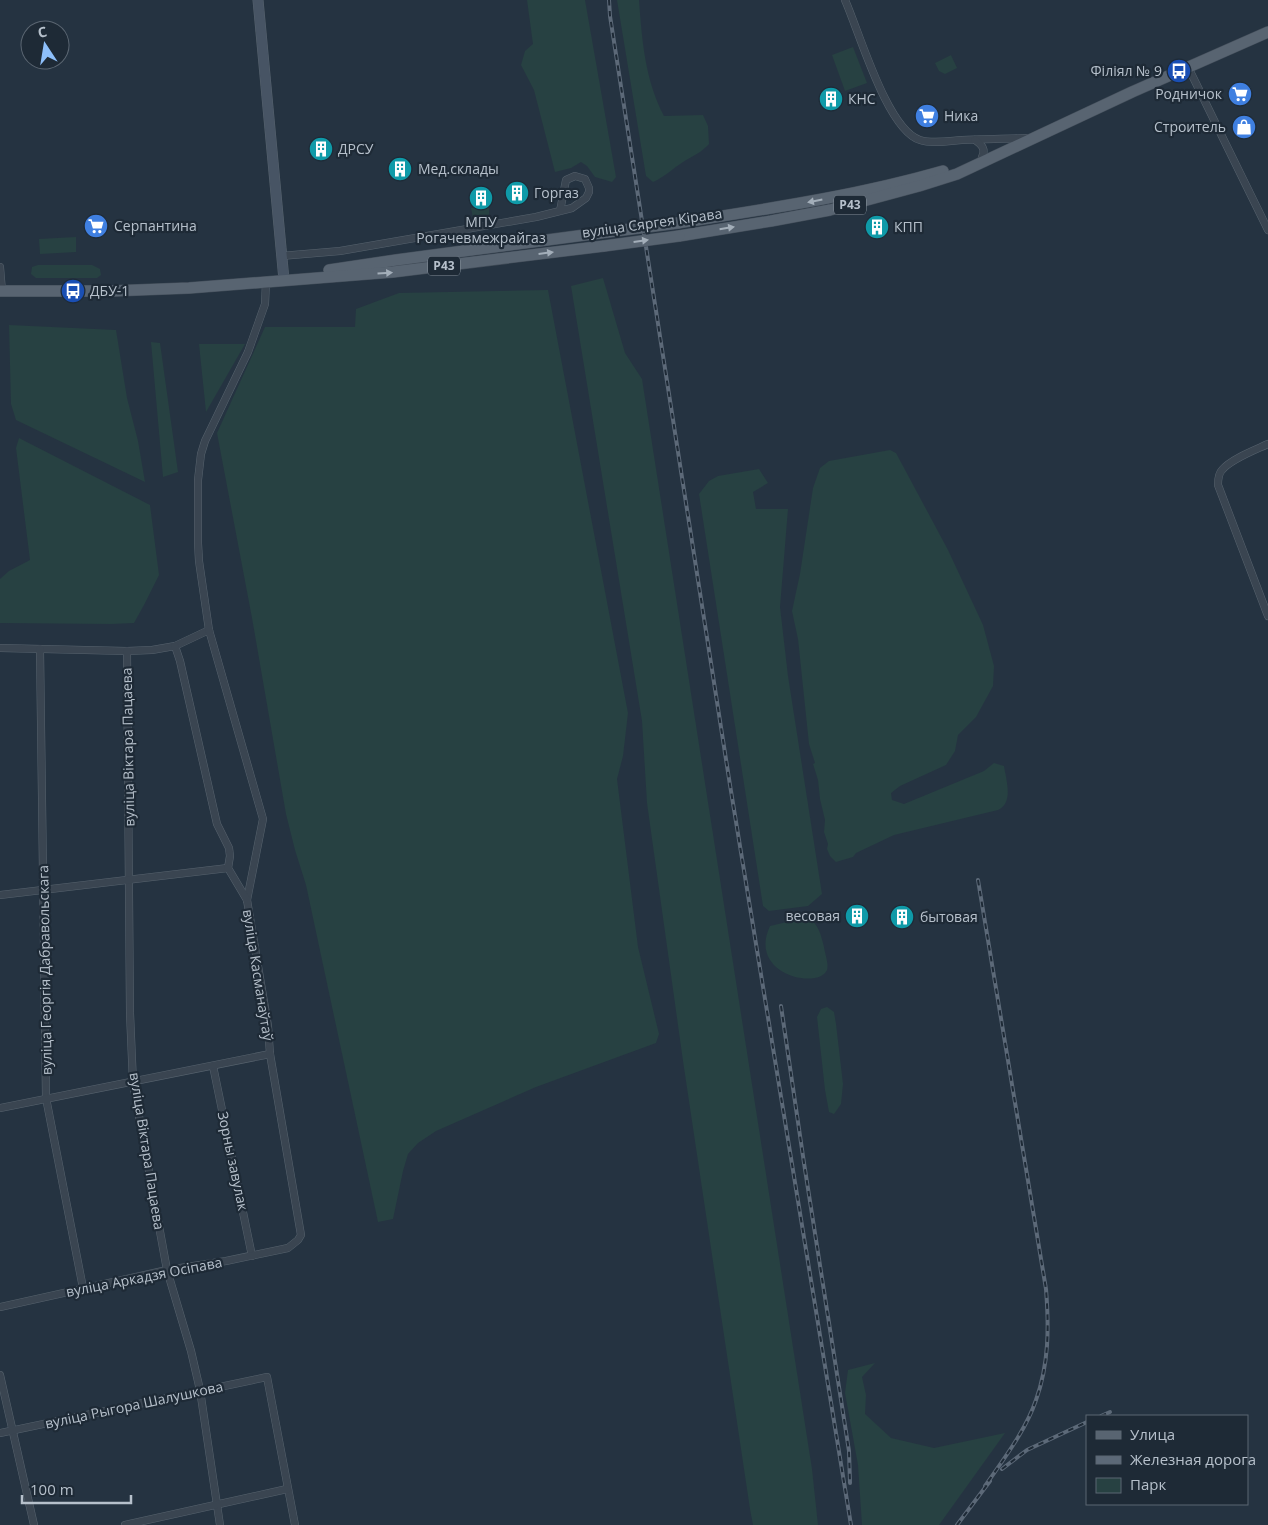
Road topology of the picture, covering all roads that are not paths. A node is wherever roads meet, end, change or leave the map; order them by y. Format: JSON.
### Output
{"nodes":[{"id":1,"x":258,"y":0,"type":"edge"},
{"id":2,"x":845,"y":0,"type":"edge"},
{"id":3,"x":1268,"y":32,"type":"edge"},
{"id":4,"x":1188,"y":67,"type":"junction"},
{"id":5,"x":974,"y":140,"type":"junction"},
{"id":6,"x":1011,"y":143,"type":"junction"},
{"id":7,"x":982,"y":157,"type":"junction"},
{"id":8,"x":560,"y":211,"type":"junction"},
{"id":9,"x":1268,"y":230,"type":"edge"},
{"id":10,"x":281,"y":256,"type":"junction"},
{"id":11,"x":0,"y":267,"type":"edge"},
{"id":12,"x":284,"y":280,"type":"junction"},
{"id":13,"x":266,"y":282,"type":"junction"},
{"id":14,"x":1,"y":291,"type":"edge"},
{"id":15,"x":1268,"y":444,"type":"edge"},
{"id":16,"x":1268,"y":616,"type":"edge"},
{"id":17,"x":209,"y":630,"type":"junction"},
{"id":18,"x":175,"y":646,"type":"junction"},
{"id":19,"x":0,"y":648,"type":"edge"},
{"id":20,"x":40,"y":649,"type":"junction"},
{"id":21,"x":127,"y":651,"type":"junction"},
{"id":22,"x":228,"y":868,"type":"junction"},
{"id":23,"x":130,"y":880,"type":"junction"},
{"id":24,"x":44,"y":889,"type":"junction"},
{"id":25,"x":0,"y":894,"type":"edge"},
{"id":26,"x":246,"y":900,"type":"junction"},
{"id":27,"x":270,"y":1054,"type":"junction"},
{"id":28,"x":213,"y":1066,"type":"junction"},
{"id":29,"x":133,"y":1083,"type":"junction"},
{"id":30,"x":46,"y":1098,"type":"junction"},
{"id":31,"x":0,"y":1108,"type":"edge"},
{"id":32,"x":288,"y":1248,"type":"joint"},
{"id":33,"x":252,"y":1256,"type":"junction"},
{"id":34,"x":167,"y":1270,"type":"junction"},
{"id":35,"x":83,"y":1288,"type":"junction"},
{"id":36,"x":0,"y":1307,"type":"edge"},
{"id":37,"x":0,"y":1375,"type":"edge"},
{"id":38,"x":200,"y":1390,"type":"junction"},
{"id":39,"x":12,"y":1431,"type":"junction"},
{"id":40,"x":0,"y":1433,"type":"edge"},
{"id":41,"x":287,"y":1489,"type":"junction"},
{"id":42,"x":218,"y":1505,"type":"junction"},
{"id":43,"x":34,"y":1525,"type":"edge"},
{"id":44,"x":125,"y":1525,"type":"edge"},
{"id":45,"x":220,"y":1525,"type":"edge"},
{"id":46,"x":295,"y":1525,"type":"edge"}],
"edges":[{"from":1,"to":10,"type":"street"},
{"from":2,"to":5,"type":"street"},
{"from":3,"to":4,"type":"main road","name":"вуліца Сяргея Кірава","number":"Р43"},
{"from":4,"to":6,"type":"main road","name":"вуліца Сяргея Кірава","number":"Р43"},
{"from":4,"to":9,"type":"street"},
{"from":5,"to":6,"type":"street"},
{"from":5,"to":7,"type":"street"},
{"from":6,"to":7,"type":"main road","name":"вуліца Сяргея Кірава","number":"Р43"},
{"from":12,"to":6,"type":"main road","name":"вуліца Сяргея Кірава","number":"Р43","one_way":true,"bridge":true},
{"from":7,"to":12,"type":"main road","name":"вуліца Сяргея Кірава","number":"Р43","one_way":true,"bridge":true},
{"from":8,"to":8,"type":"street"},
{"from":8,"to":10,"type":"street"},
{"from":10,"to":12,"type":"street"},
{"from":11,"to":14,"type":"street"},
{"from":12,"to":13,"type":"main road","name":"вуліца Сяргея Кірава","number":"Р43"},
{"from":13,"to":14,"type":"main road","name":"вуліца Сяргея Кірава","number":"Р43"},
{"from":13,"to":17,"type":"street"},
{"from":15,"to":16,"type":"street"},
{"from":17,"to":18,"type":"street"},
{"from":17,"to":26,"type":"street"},
{"from":18,"to":21,"type":"street"},
{"from":18,"to":22,"type":"street","name":"вуліца Касманаўтаў"},
{"from":19,"to":20,"type":"street"},
{"from":20,"to":21,"type":"street"},
{"from":20,"to":24,"type":"street","name":"вуліца Георгія Дабравольскага"},
{"from":21,"to":23,"type":"street","name":"вуліца Віктара Пацаева"},
{"from":22,"to":23,"type":"street"},
{"from":22,"to":26,"type":"street","name":"вуліца Касманаўтаў"},
{"from":23,"to":24,"type":"street"},
{"from":23,"to":29,"type":"street","name":"вуліца Віктара Пацаева"},
{"from":24,"to":25,"type":"street"},
{"from":24,"to":30,"type":"street","name":"вуліца Георгія Дабравольскага"},
{"from":26,"to":27,"type":"street","name":"вуліца Касманаўтаў"},
{"from":27,"to":28,"type":"street"},
{"from":27,"to":32,"type":"street","name":"вуліца Касманаўтаў"},
{"from":28,"to":29,"type":"street"},
{"from":28,"to":33,"type":"street","name":"Зорны завулак"},
{"from":29,"to":30,"type":"street"},
{"from":29,"to":34,"type":"street","name":"вуліца Віктара Пацаева"},
{"from":30,"to":31,"type":"street"},
{"from":30,"to":35,"type":"street","name":"вуліца Георгія Дабравольскага"},
{"from":32,"to":33,"type":"street","name":"вуліца Аркадзя Осіпава"},
{"from":33,"to":34,"type":"street","name":"вуліца Аркадзя Осіпава"},
{"from":34,"to":35,"type":"street","name":"вуліца Аркадзя Осіпава"},
{"from":34,"to":38,"type":"street","name":"вуліца Віктара Пацаева"},
{"from":35,"to":36,"type":"street","name":"вуліца Аркадзя Осіпава"},
{"from":37,"to":39,"type":"street"},
{"from":38,"to":39,"type":"street","name":"вуліца Рыгора Шалушкова"},
{"from":38,"to":41,"type":"street","name":"вуліца Рыгора Шалушкова"},
{"from":38,"to":42,"type":"street","name":"вуліца Віктара Пацаева"},
{"from":39,"to":40,"type":"street","name":"вуліца Рыгора Шалушкова"},
{"from":39,"to":43,"type":"street"},
{"from":41,"to":42,"type":"street"},
{"from":41,"to":46,"type":"street"},
{"from":42,"to":44,"type":"street"},
{"from":42,"to":45,"type":"street","name":"вуліца Віктара Пацаева"}]}
